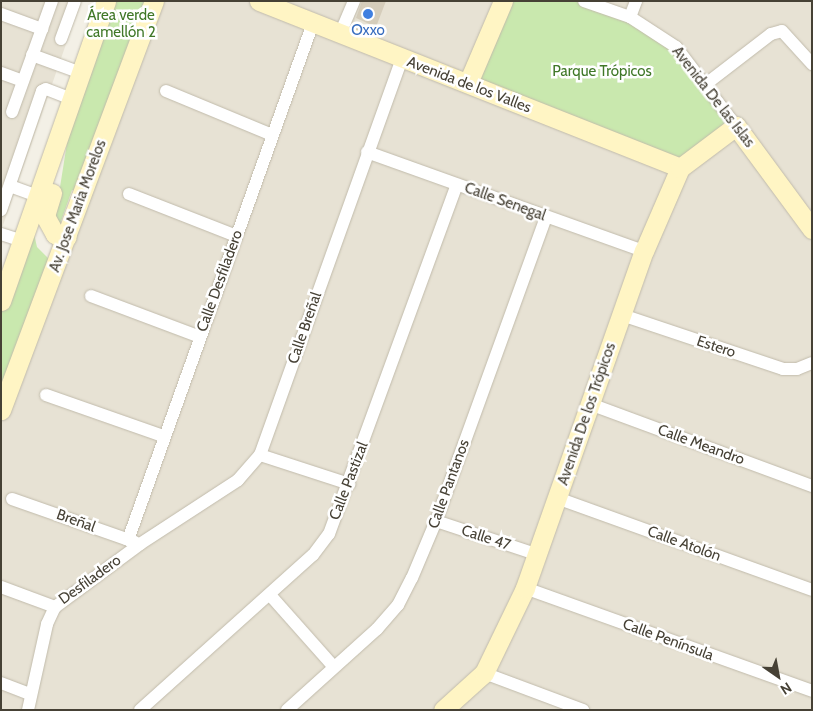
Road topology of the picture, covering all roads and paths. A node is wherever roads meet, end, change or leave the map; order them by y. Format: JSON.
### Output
{"nodes":[{"id":1,"x":52,"y":1,"type":"edge"},
{"id":2,"x":74,"y":1,"type":"edge"},
{"id":3,"x":154,"y":1,"type":"edge"},
{"id":4,"x":258,"y":1,"type":"edge"},
{"id":5,"x":354,"y":1,"type":"edge"},
{"id":6,"x":503,"y":1,"type":"edge"},
{"id":7,"x":584,"y":1,"type":"edge"},
{"id":8,"x":636,"y":1,"type":"edge"},
{"id":9,"x":105,"y":2,"type":"edge"},
{"id":10,"x":1,"y":14,"type":"edge"},
{"id":11,"x":630,"y":17,"type":"junction"},
{"id":12,"x":313,"y":23,"type":"junction"},
{"id":13,"x":42,"y":29,"type":"junction"},
{"id":14,"x":340,"y":34,"type":"junction"},
{"id":15,"x":61,"y":39,"type":"dead end"},
{"id":16,"x":32,"y":55,"type":"junction"},
{"id":17,"x":402,"y":59,"type":"junction"},
{"id":18,"x":812,"y":64,"type":"edge"},
{"id":19,"x":1,"y":73,"type":"edge"},
{"id":20,"x":81,"y":73,"type":"junction"},
{"id":21,"x":23,"y":81,"type":"junction"},
{"id":22,"x":468,"y":83,"type":"junction"},
{"id":23,"x":706,"y":84,"type":"junction"},
{"id":24,"x":166,"y":91,"type":"dead end"},
{"id":25,"x":72,"y":99,"type":"junction"},
{"id":26,"x":12,"y":112,"type":"dead end"},
{"id":27,"x":736,"y":126,"type":"junction"},
{"id":28,"x":62,"y":128,"type":"junction"},
{"id":29,"x":272,"y":135,"type":"junction"},
{"id":30,"x":367,"y":152,"type":"junction"},
{"id":31,"x":680,"y":168,"type":"junction"},
{"id":32,"x":457,"y":185,"type":"junction"},
{"id":33,"x":10,"y":186,"type":"junction"},
{"id":34,"x":129,"y":194,"type":"dead end"},
{"id":35,"x":38,"y":196,"type":"junction"},
{"id":36,"x":1,"y":210,"type":"edge"},
{"id":37,"x":546,"y":217,"type":"junction"},
{"id":38,"x":812,"y":229,"type":"edge"},
{"id":39,"x":1,"y":234,"type":"edge"},
{"id":40,"x":236,"y":236,"type":"junction"},
{"id":41,"x":66,"y":238,"type":"junction"},
{"id":42,"x":22,"y":241,"type":"junction"},
{"id":43,"x":644,"y":251,"type":"junction"},
{"id":44,"x":2,"y":294,"type":"edge"},
{"id":45,"x":91,"y":296,"type":"dead end"},
{"id":46,"x":622,"y":315,"type":"junction"},
{"id":47,"x":200,"y":337,"type":"junction"},
{"id":48,"x":812,"y":363,"type":"edge"},
{"id":49,"x":46,"y":395,"type":"dead end"},
{"id":50,"x":590,"y":404,"type":"junction"},
{"id":51,"x":1,"y":410,"type":"edge"},
{"id":52,"x":164,"y":436,"type":"junction"},
{"id":53,"x":260,"y":455,"type":"junction"},
{"id":54,"x":349,"y":484,"type":"junction"},
{"id":55,"x":812,"y":486,"type":"edge"},
{"id":56,"x":557,"y":498,"type":"junction"},
{"id":57,"x":12,"y":499,"type":"dead end"},
{"id":58,"x":436,"y":521,"type":"junction"},
{"id":59,"x":134,"y":542,"type":"junction"},
{"id":60,"x":536,"y":554,"type":"junction"},
{"id":61,"x":1,"y":587,"type":"edge"},
{"id":62,"x":525,"y":588,"type":"junction"},
{"id":63,"x":812,"y":590,"type":"edge"},
{"id":64,"x":270,"y":595,"type":"junction"},
{"id":65,"x":55,"y":606,"type":"junction"},
{"id":66,"x":334,"y":667,"type":"junction"},
{"id":67,"x":484,"y":673,"type":"junction"},
{"id":68,"x":1,"y":683,"type":"edge"},
{"id":69,"x":812,"y":691,"type":"edge"},
{"id":70,"x":30,"y":694,"type":"junction"},
{"id":71,"x":28,"y":710,"type":"edge"},
{"id":72,"x":140,"y":710,"type":"edge"},
{"id":73,"x":287,"y":710,"type":"edge"},
{"id":74,"x":443,"y":710,"type":"edge"},
{"id":75,"x":583,"y":710,"type":"edge"}],
"edges":[{"from":1,"to":13,"type":"street"},
{"from":2,"to":15,"type":"street"},
{"from":3,"to":41,"type":"street","name":"Av. Jose Maria Morelos"},
{"from":4,"to":12,"type":"street","name":"Avenida de los Valles"},
{"from":5,"to":14,"type":"street"},
{"from":6,"to":22,"type":"street"},
{"from":7,"to":11,"type":"street","name":"Avenida De las Islas"},
{"from":8,"to":11,"type":"street"},
{"from":9,"to":20,"type":"street"},
{"from":10,"to":13,"type":"street"},
{"from":11,"to":23,"type":"street","name":"Avenida De las Islas"},
{"from":12,"to":14,"type":"street","name":"Avenida de los Valles"},
{"from":12,"to":29,"type":"street","name":"Calle Desfiladero"},
{"from":13,"to":16,"type":"street"},
{"from":14,"to":17,"type":"street","name":"Avenida de los Valles"},
{"from":16,"to":20,"type":"street"},
{"from":16,"to":21,"type":"street"},
{"from":17,"to":22,"type":"street","name":"Avenida de los Valles"},
{"from":17,"to":30,"type":"street","name":"Calle Breñal"},
{"from":18,"to":23,"type":"street"},
{"from":19,"to":21,"type":"street"},
{"from":20,"to":25,"type":"street"},
{"from":21,"to":26,"type":"street"},
{"from":22,"to":31,"type":"street","name":"Avenida de los Valles"},
{"from":23,"to":27,"type":"street","name":"Avenida De las Islas"},
{"from":24,"to":29,"type":"street"},
{"from":25,"to":28,"type":"street"},
{"from":25,"to":33,"type":"street"},
{"from":27,"to":31,"type":"street","name":"Avenida De los Trópicos"},
{"from":27,"to":38,"type":"street","name":"Avenida De las Islas"},
{"from":28,"to":35,"type":"street"},
{"from":28,"to":41,"type":"street"},
{"from":29,"to":40,"type":"street","name":"Calle Desfiladero"},
{"from":30,"to":32,"type":"street","name":"Calle Senegal"},
{"from":30,"to":53,"type":"street","name":"Calle Breñal"},
{"from":31,"to":43,"type":"street","name":"Avenida De los Trópicos"},
{"from":32,"to":37,"type":"street","name":"Calle Senegal"},
{"from":32,"to":54,"type":"street","name":"Calle Pastizal"},
{"from":33,"to":35,"type":"street"},
{"from":33,"to":36,"type":"street"},
{"from":34,"to":40,"type":"street"},
{"from":35,"to":42,"type":"street"},
{"from":37,"to":43,"type":"street","name":"Calle Senegal"},
{"from":37,"to":58,"type":"street","name":"Calle Pantanos"},
{"from":39,"to":42,"type":"street"},
{"from":40,"to":47,"type":"street","name":"Calle Desfiladero"},
{"from":41,"to":51,"type":"street","name":"Av. Jose Maria Morelos"},
{"from":42,"to":44,"type":"street"},
{"from":43,"to":46,"type":"street","name":"Avenida De los Trópicos"},
{"from":45,"to":47,"type":"street"},
{"from":46,"to":48,"type":"street","name":"Estero"},
{"from":46,"to":50,"type":"street","name":"Avenida De los Trópicos"},
{"from":47,"to":52,"type":"street","name":"Calle Desfiladero"},
{"from":49,"to":52,"type":"street"},
{"from":50,"to":55,"type":"street","name":"Calle Meandro"},
{"from":50,"to":56,"type":"street","name":"Avenida De los Trópicos"},
{"from":52,"to":59,"type":"street","name":"Calle Desfiladero"},
{"from":53,"to":54,"type":"street"},
{"from":53,"to":59,"type":"street","name":"Calle Breñal"},
{"from":54,"to":64,"type":"street","name":"Calle Pastizal"},
{"from":56,"to":60,"type":"street","name":"Avenida De los Trópicos"},
{"from":56,"to":63,"type":"street","name":"Calle Atolón"},
{"from":57,"to":59,"type":"street","name":"Breñal"},
{"from":58,"to":60,"type":"street","name":"Calle 47"},
{"from":58,"to":66,"type":"street","name":"Calle Pantanos"},
{"from":59,"to":65,"type":"street","name":"Desfiladero"},
{"from":60,"to":62,"type":"street","name":"Avenida De los Trópicos"},
{"from":61,"to":65,"type":"street"},
{"from":62,"to":67,"type":"street","name":"Avenida De los Trópicos"},
{"from":62,"to":69,"type":"street","name":"Calle Península"},
{"from":64,"to":66,"type":"street"},
{"from":64,"to":72,"type":"street","name":"Calle Pastizal"},
{"from":65,"to":70,"type":"street","name":"Desfiladero"},
{"from":66,"to":73,"type":"street","name":"Calle Pantanos"},
{"from":67,"to":74,"type":"street","name":"Avenida De los Trópicos"},
{"from":67,"to":75,"type":"street"},
{"from":68,"to":70,"type":"street"},
{"from":70,"to":71,"type":"street","name":"Desfiladero"}]}
